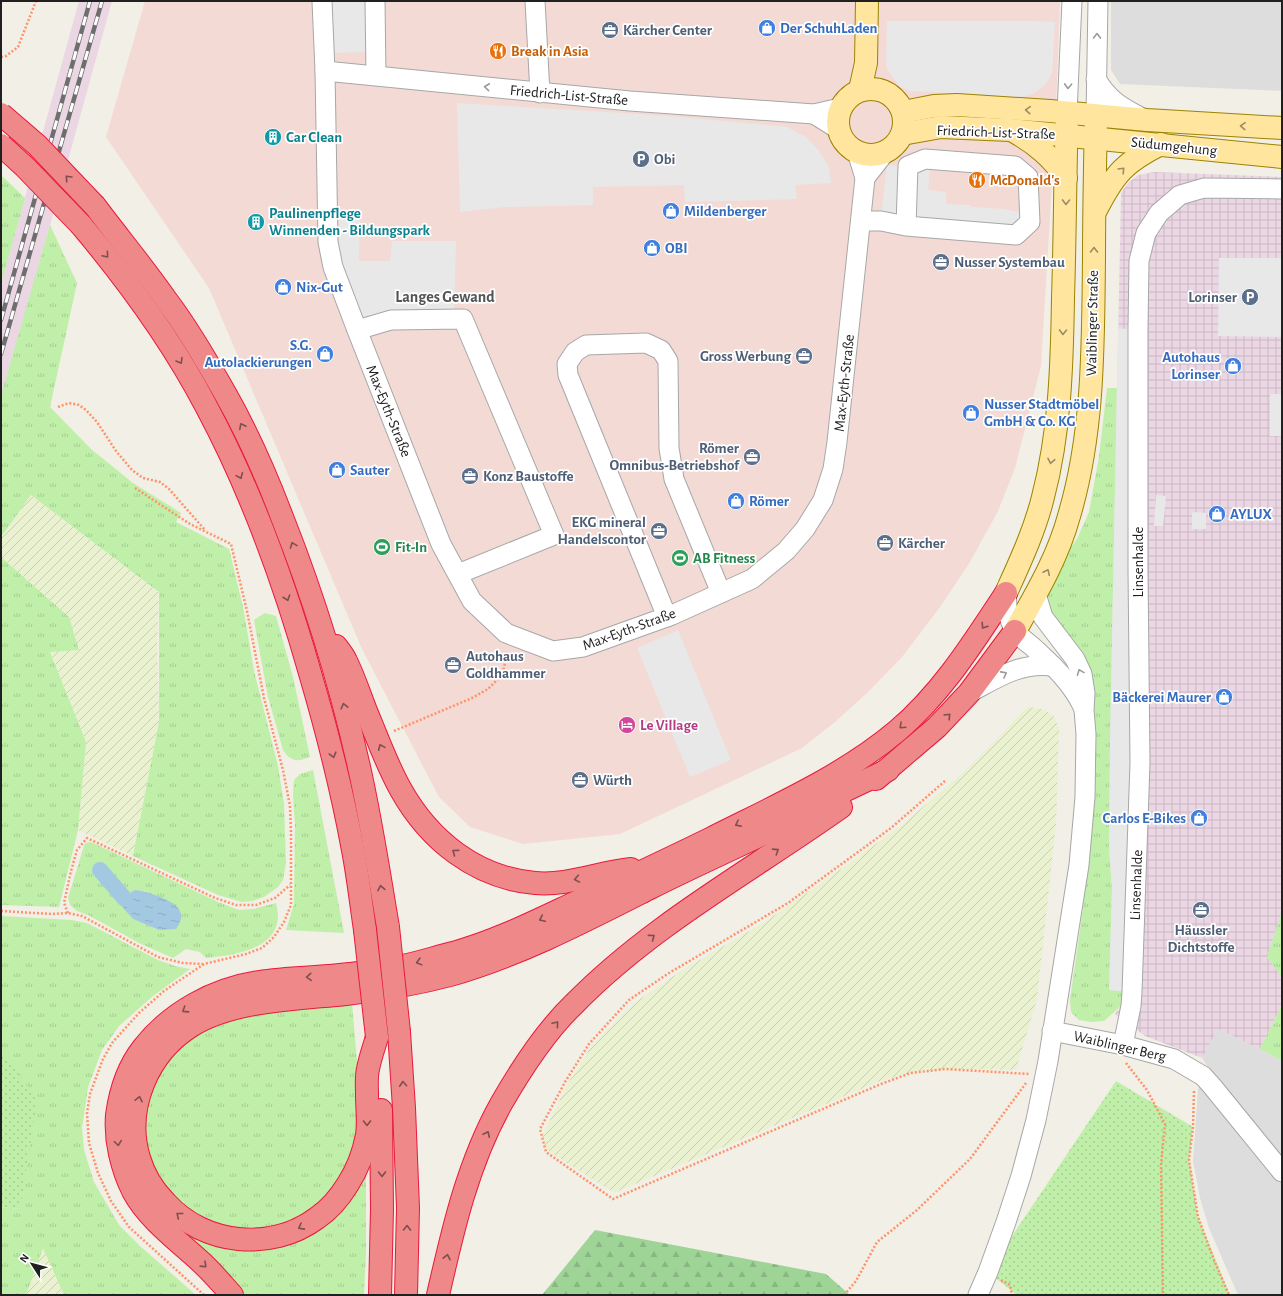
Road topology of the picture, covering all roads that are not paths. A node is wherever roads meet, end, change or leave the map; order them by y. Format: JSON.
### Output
{"nodes":[{"id":1,"x":322,"y":1,"type":"edge"},
{"id":2,"x":375,"y":1,"type":"edge"},
{"id":3,"x":534,"y":1,"type":"edge"},
{"id":4,"x":867,"y":1,"type":"edge"},
{"id":5,"x":1072,"y":1,"type":"edge"},
{"id":6,"x":1098,"y":1,"type":"edge"},
{"id":7,"x":866,"y":63,"type":"junction"},
{"id":8,"x":325,"y":71,"type":"junction"},
{"id":9,"x":376,"y":76,"type":"junction"},
{"id":10,"x":1096,"y":79,"type":"junction"},
{"id":11,"x":860,"y":90,"type":"junction"},
{"id":12,"x":540,"y":93,"type":"junction"},
{"id":13,"x":889,"y":94,"type":"junction"},
{"id":14,"x":840,"y":108,"type":"junction"},
{"id":15,"x":903,"y":112,"type":"junction"},
{"id":16,"x":1067,"y":113,"type":"junction"},
{"id":17,"x":1,"y":114,"type":"edge"},
{"id":18,"x":814,"y":114,"type":"junction"},
{"id":19,"x":1096,"y":116,"type":"junction"},
{"id":20,"x":1147,"y":120,"type":"junction"},
{"id":21,"x":1282,"y":128,"type":"edge"},
{"id":22,"x":838,"y":129,"type":"junction"},
{"id":23,"x":1010,"y":130,"type":"junction"},
{"id":24,"x":902,"y":134,"type":"junction"},
{"id":25,"x":1066,"y":135,"type":"junction"},
{"id":26,"x":1096,"y":138,"type":"junction"},
{"id":27,"x":1161,"y":144,"type":"junction"},
{"id":28,"x":1,"y":145,"type":"edge"},
{"id":29,"x":886,"y":151,"type":"junction"},
{"id":30,"x":857,"y":152,"type":"junction"},
{"id":31,"x":1282,"y":157,"type":"edge"},
{"id":32,"x":865,"y":178,"type":"junction"},
{"id":33,"x":1066,"y":178,"type":"junction"},
{"id":34,"x":1282,"y":189,"type":"edge"},
{"id":35,"x":1094,"y":214,"type":"junction"},
{"id":36,"x":861,"y":221,"type":"junction"},
{"id":37,"x":906,"y":226,"type":"junction"},
{"id":38,"x":357,"y":330,"type":"junction"},
{"id":39,"x":458,"y":574,"type":"junction"},
{"id":40,"x":721,"y":593,"type":"junction"},
{"id":41,"x":1006,"y":593,"type":"junction"},
{"id":42,"x":1036,"y":594,"type":"junction"},
{"id":43,"x":667,"y":617,"type":"junction"},
{"id":44,"x":320,"y":621,"type":"junction"},
{"id":45,"x":1015,"y":631,"type":"junction"},
{"id":46,"x":1053,"y":666,"type":"junction"},
{"id":47,"x":969,"y":693,"type":"junction"},
{"id":48,"x":1084,"y":710,"type":"junction"},
{"id":49,"x":888,"y":770,"type":"junction"},
{"id":50,"x":653,"y":867,"type":"junction"},
{"id":51,"x":1052,"y":1031,"type":"junction"},
{"id":52,"x":377,"y":1037,"type":"junction"},
{"id":53,"x":1123,"y":1045,"type":"junction"},
{"id":54,"x":1282,"y":1172,"type":"edge"},
{"id":55,"x":232,"y":1295,"type":"edge"},
{"id":56,"x":380,"y":1295,"type":"edge"},
{"id":57,"x":406,"y":1295,"type":"edge"},
{"id":58,"x":438,"y":1295,"type":"edge"},
{"id":59,"x":978,"y":1295,"type":"edge"}],
"edges":[{"from":1,"to":8,"type":"street","name":"Max-Eyth-Straße"},
{"from":2,"to":9,"type":"street"},
{"from":3,"to":12,"type":"street"},
{"from":4,"to":7,"type":"main road"},
{"from":5,"to":16,"type":"street","name":"Waiblinger Straße","one_way":true},
{"from":10,"to":6,"type":"street","name":"Waiblinger Straße","one_way":true},
{"from":7,"to":11,"type":"main road"},
{"from":7,"to":13,"type":"main road"},
{"from":8,"to":9,"type":"street","name":"Friedrich-List-Straße"},
{"from":8,"to":38,"type":"street","name":"Max-Eyth-Straße"},
{"from":12,"to":9,"type":"street","name":"Friedrich-List-Straße","one_way":true},
{"from":10,"to":19,"type":"street","name":"Waiblinger Straße"},
{"from":10,"to":20,"type":"street"},
{"from":11,"to":13,"type":"main road"},
{"from":11,"to":14,"type":"main road"},
{"from":12,"to":18,"type":"street","name":"Friedrich-List-Straße"},
{"from":13,"to":15,"type":"main road"},
{"from":14,"to":18,"type":"street","name":"Friedrich-List-Straße"},
{"from":14,"to":22,"type":"main road"},
{"from":16,"to":15,"type":"main road","name":"Friedrich-List-Straße","one_way":true},
{"from":15,"to":24,"type":"main road"},
{"from":16,"to":19,"type":"main road","name":"Südumgehung"},
{"from":16,"to":25,"type":"main road","name":"Waiblinger Straße"},
{"from":44,"to":17,"type":"highway","one_way":true,"bridge":true},
{"from":18,"to":22,"type":"street","name":"Friedrich-List-Straße"},
{"from":19,"to":20,"type":"main road","name":"Südumgehung"},
{"from":19,"to":26,"type":"main road","name":"Waiblinger Straße"},
{"from":21,"to":20,"type":"main road","name":"Südumgehung","one_way":true},
{"from":22,"to":30,"type":"main road","name":"Friedrich-List-Straße"},
{"from":23,"to":24,"type":"main road","name":"Friedrich-List-Straße"},
{"from":23,"to":25,"type":"main road","name":"Friedrich-List-Straße"},
{"from":23,"to":33,"type":"main road"},
{"from":24,"to":29,"type":"main road"},
{"from":25,"to":26,"type":"main road","name":"Südumgehung"},
{"from":25,"to":33,"type":"main road","name":"Waiblinger Straße"},
{"from":26,"to":27,"type":"main road","name":"Südumgehung"},
{"from":26,"to":35,"type":"main road","name":"Waiblinger Straße"},
{"from":27,"to":31,"type":"main road","name":"Südumgehung"},
{"from":35,"to":27,"type":"main road","one_way":true},
{"from":28,"to":52,"type":"highway","one_way":true,"bridge":true},
{"from":29,"to":30,"type":"main road"},
{"from":29,"to":32,"type":"street"},
{"from":30,"to":32,"type":"street","name":"Max-Eyth-Straße"},
{"from":32,"to":36,"type":"street","name":"Max-Eyth-Straße"},
{"from":33,"to":41,"type":"main road","name":"Waiblinger Straße","one_way":true},
{"from":34,"to":53,"type":"street","name":"Linsenhalde"},
{"from":42,"to":35,"type":"main road","name":"Waiblinger Straße","one_way":true},
{"from":36,"to":37,"type":"street"},
{"from":36,"to":40,"type":"street","name":"Max-Eyth-Straße"},
{"from":37,"to":37,"type":"street"},
{"from":38,"to":39,"type":"street","name":"Max-Eyth-Straße"},
{"from":38,"to":39,"type":"street"},
{"from":39,"to":43,"type":"street","name":"Max-Eyth-Straße"},
{"from":40,"to":43,"type":"street","name":"Max-Eyth-Straße"},
{"from":40,"to":43,"type":"street"},
{"from":41,"to":45,"type":"street"},
{"from":41,"to":50,"type":"highway","one_way":true},
{"from":42,"to":45,"type":"main road","name":"Waiblinger Straße"},
{"from":48,"to":42,"type":"street","one_way":true},
{"from":50,"to":44,"type":"highway","one_way":true},
{"from":57,"to":44,"type":"highway","one_way":true,"bridge":true},
{"from":45,"to":46,"type":"street"},
{"from":45,"to":47,"type":"highway"},
{"from":47,"to":46,"type":"street","one_way":true},
{"from":46,"to":48,"type":"street"},
{"from":49,"to":47,"type":"highway","one_way":true},
{"from":48,"to":51,"type":"street"},
{"from":52,"to":49,"type":"highway","one_way":true},
{"from":58,"to":49,"type":"highway","one_way":true},
{"from":50,"to":55,"type":"highway","one_way":true},
{"from":51,"to":53,"type":"street","name":"Waiblinger Berg"},
{"from":51,"to":59,"type":"street"},
{"from":52,"to":56,"type":"highway","one_way":true},
{"from":53,"to":54,"type":"street","name":"Waiblinger Berg"}]}
